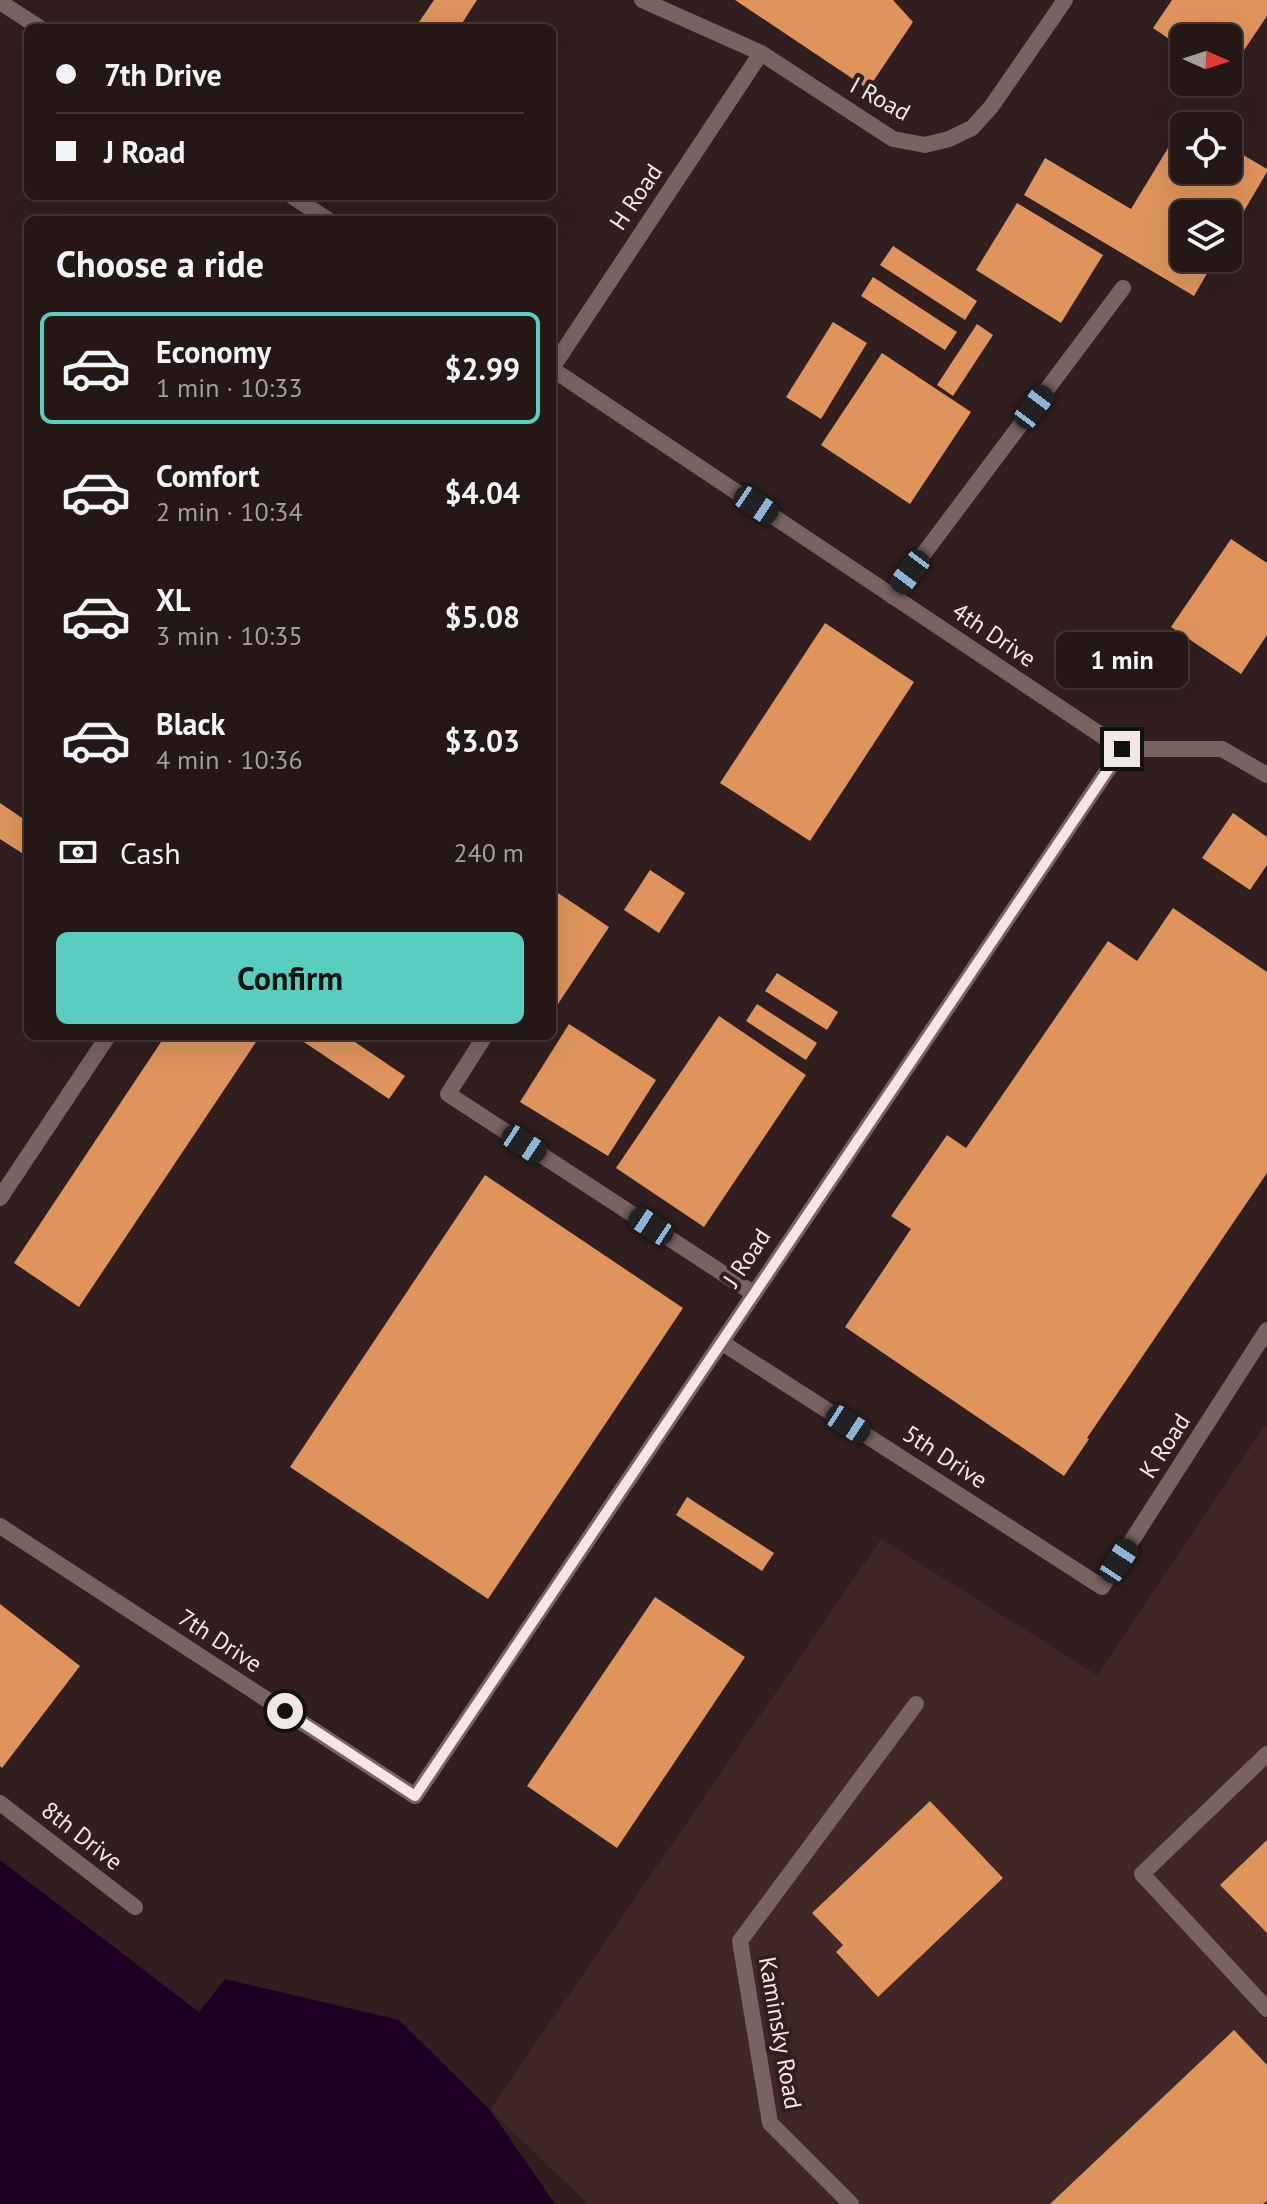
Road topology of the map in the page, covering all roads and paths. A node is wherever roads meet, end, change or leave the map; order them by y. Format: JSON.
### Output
{"nodes":[{"id":1,"x":642,"y":0,"type":"edge"},
{"id":2,"x":1065,"y":0,"type":"edge"},
{"id":3,"x":0,"y":2,"type":"edge"},
{"id":4,"x":34,"y":24,"type":"edge"},
{"id":5,"x":761,"y":53,"type":"junction"},
{"id":6,"x":298,"y":200,"type":"edge"},
{"id":7,"x":322,"y":216,"type":"edge"},
{"id":8,"x":1123,"y":288,"type":"dead end"},
{"id":9,"x":556,"y":363,"type":"edge"},
{"id":10,"x":556,"y":372,"type":"edge"},
{"id":11,"x":892,"y":596,"type":"junction"},
{"id":12,"x":1122,"y":749,"type":"junction"},
{"id":13,"x":1267,"y":775,"type":"edge"},
{"id":14,"x":105,"y":1040,"type":"edge"},
{"id":15,"x":482,"y":1040,"type":"edge"},
{"id":16,"x":0,"y":1198,"type":"edge"},
{"id":17,"x":753,"y":1293,"type":"junction"},
{"id":18,"x":1267,"y":1330,"type":"edge"},
{"id":19,"x":721,"y":1342,"type":"junction"},
{"id":20,"x":0,"y":1526,"type":"edge"},
{"id":21,"x":1102,"y":1587,"type":"joint"},
{"id":22,"x":916,"y":1704,"type":"dead end"},
{"id":23,"x":1267,"y":1754,"type":"edge"},
{"id":24,"x":415,"y":1796,"type":"joint"},
{"id":25,"x":0,"y":1803,"type":"edge"},
{"id":26,"x":135,"y":1907,"type":"dead end"},
{"id":27,"x":1267,"y":2009,"type":"edge"},
{"id":28,"x":851,"y":2204,"type":"edge"}],
"edges":[{"from":1,"to":5,"type":"lane","name":"I Road"},
{"from":2,"to":5,"type":"lane","name":"I Road"},
{"from":3,"to":4,"type":"lane"},
{"from":5,"to":9,"type":"lane","name":"H Road"},
{"from":6,"to":7,"type":"lane"},
{"from":8,"to":11,"type":"lane"},
{"from":10,"to":11,"type":"lane","name":"4th Drive"},
{"from":11,"to":12,"type":"lane","name":"4th Drive"},
{"from":12,"to":13,"type":"lane"},
{"from":12,"to":17,"type":"lane","name":"J Road"},
{"from":14,"to":16,"type":"lane"},
{"from":15,"to":17,"type":"lane"},
{"from":17,"to":19,"type":"lane","name":"J Road"},
{"from":18,"to":21,"type":"lane","name":"K Road"},
{"from":19,"to":21,"type":"lane","name":"5th Drive"},
{"from":19,"to":24,"type":"lane","name":"J Road"},
{"from":20,"to":24,"type":"lane","name":"7th Drive"},
{"from":22,"to":28,"type":"lane","name":"Kaminsky Road"},
{"from":23,"to":27,"type":"lane"},
{"from":25,"to":26,"type":"lane","name":"8th Drive"}]}
